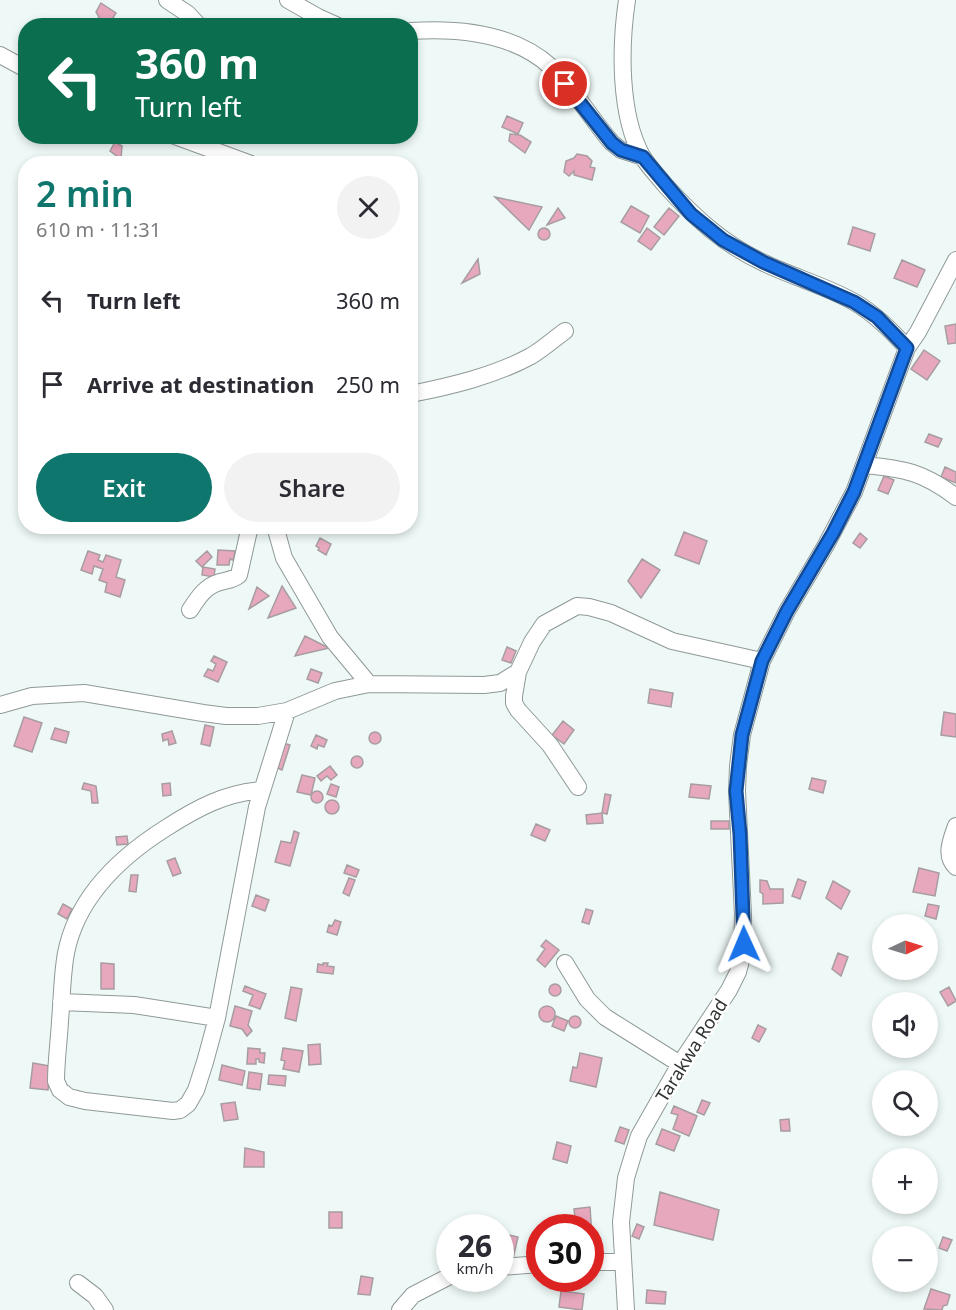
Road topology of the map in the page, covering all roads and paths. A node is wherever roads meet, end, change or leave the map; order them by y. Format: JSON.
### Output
{"nodes":[{"id":1,"x":167,"y":0,"type":"edge"},
{"id":2,"x":288,"y":0,"type":"edge"},
{"id":3,"x":627,"y":0,"type":"edge"},
{"id":4,"x":192,"y":18,"type":"edge"},
{"id":5,"x":311,"y":18,"type":"edge"},
{"id":6,"x":418,"y":31,"type":"edge"},
{"id":7,"x":0,"y":55,"type":"edge"},
{"id":8,"x":18,"y":65,"type":"edge"},
{"id":9,"x":196,"y":144,"type":"edge"},
{"id":10,"x":229,"y":156,"type":"edge"},
{"id":11,"x":643,"y":157,"type":"junction"},
{"id":12,"x":956,"y":260,"type":"edge"},
{"id":13,"x":565,"y":331,"type":"dead end"},
{"id":14,"x":907,"y":348,"type":"junction"},
{"id":15,"x":418,"y":393,"type":"edge"},
{"id":16,"x":865,"y":465,"type":"junction"},
{"id":17,"x":956,"y":497,"type":"edge"},
{"id":18,"x":248,"y":534,"type":"edge"},
{"id":19,"x":277,"y":534,"type":"edge"},
{"id":20,"x":190,"y":610,"type":"dead end"},
{"id":21,"x":762,"y":661,"type":"junction"},
{"id":22,"x":518,"y":672,"type":"junction"},
{"id":23,"x":369,"y":684,"type":"junction"},
{"id":24,"x":0,"y":705,"type":"edge"},
{"id":25,"x":287,"y":711,"type":"junction"},
{"id":26,"x":578,"y":787,"type":"dead end"},
{"id":27,"x":262,"y":790,"type":"junction"},
{"id":28,"x":956,"y":826,"type":"edge"},
{"id":29,"x":956,"y":867,"type":"edge"},
{"id":30,"x":565,"y":963,"type":"dead end"},
{"id":31,"x":62,"y":1002,"type":"junction"},
{"id":32,"x":217,"y":1018,"type":"junction"},
{"id":33,"x":680,"y":1064,"type":"junction"},
{"id":34,"x":604,"y":1262,"type":"edge"},
{"id":35,"x":623,"y":1262,"type":"junction"},
{"id":36,"x":78,"y":1283,"type":"dead end"},
{"id":37,"x":436,"y":1283,"type":"edge"},
{"id":38,"x":105,"y":1310,"type":"edge"},
{"id":39,"x":400,"y":1310,"type":"edge"},
{"id":40,"x":626,"y":1310,"type":"edge"}],
"edges":[{"from":1,"to":4,"type":"street"},
{"from":2,"to":5,"type":"street"},
{"from":3,"to":11,"type":"street"},
{"from":6,"to":11,"type":"street"},
{"from":7,"to":8,"type":"street"},
{"from":9,"to":10,"type":"street"},
{"from":11,"to":14,"type":"street"},
{"from":12,"to":14,"type":"street","name":"Tarakwa Road"},
{"from":13,"to":15,"type":"street"},
{"from":14,"to":16,"type":"street","name":"Tarakwa Road"},
{"from":16,"to":17,"type":"street"},
{"from":16,"to":21,"type":"street","name":"Tarakwa Road"},
{"from":18,"to":20,"type":"street"},
{"from":19,"to":23,"type":"street"},
{"from":21,"to":22,"type":"street"},
{"from":21,"to":33,"type":"street","name":"Tarakwa Road"},
{"from":22,"to":23,"type":"street"},
{"from":22,"to":26,"type":"street"},
{"from":23,"to":25,"type":"street"},
{"from":24,"to":25,"type":"street"},
{"from":25,"to":27,"type":"street"},
{"from":27,"to":31,"type":"street"},
{"from":27,"to":32,"type":"street"},
{"from":28,"to":29,"type":"street"},
{"from":30,"to":33,"type":"street"},
{"from":31,"to":32,"type":"street"},
{"from":31,"to":32,"type":"street"},
{"from":33,"to":35,"type":"street","name":"Tarakwa Road"},
{"from":34,"to":35,"type":"street"},
{"from":35,"to":40,"type":"street","name":"Tarakwa Road"},
{"from":36,"to":38,"type":"street"},
{"from":37,"to":39,"type":"street"}]}
